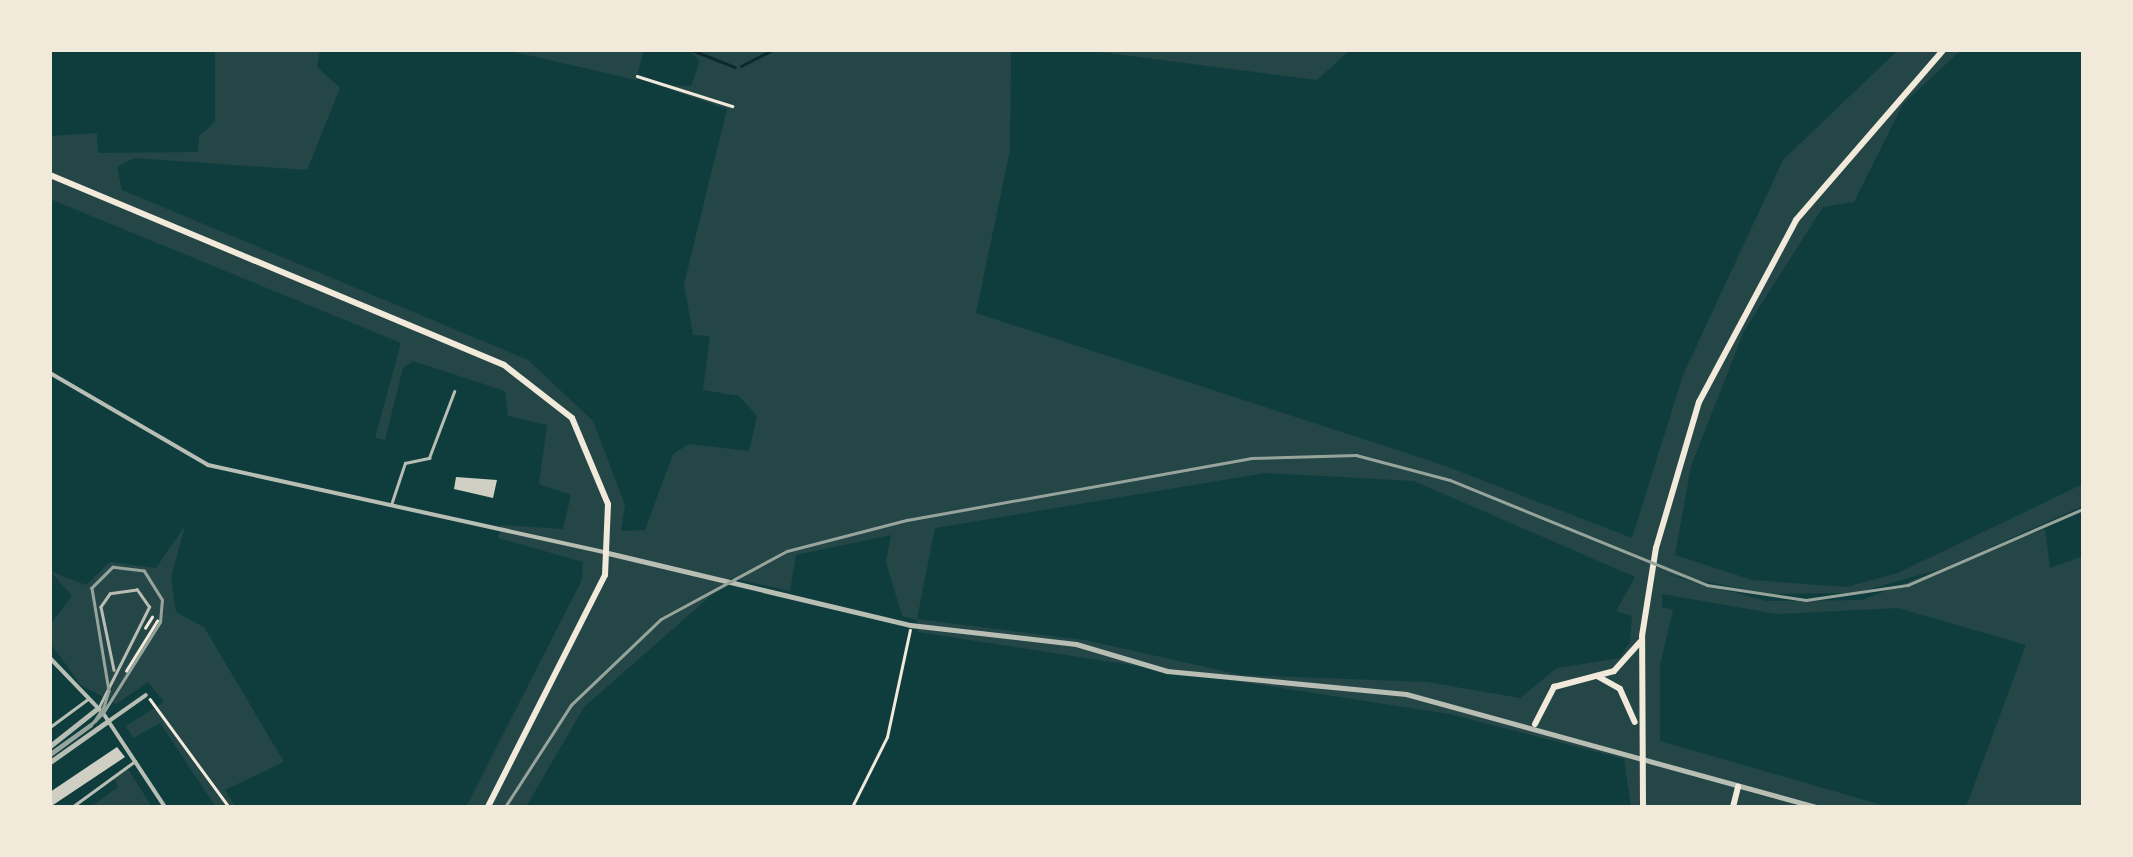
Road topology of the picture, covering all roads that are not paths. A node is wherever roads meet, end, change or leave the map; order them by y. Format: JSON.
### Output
{"nodes":[{"id":1,"x":1943,"y":50,"type":"edge"},
{"id":2,"x":50,"y":175,"type":"edge"},
{"id":3,"x":50,"y":374,"type":"edge"},
{"id":4,"x":454,"y":392,"type":"dead end"},
{"id":5,"x":390,"y":506,"type":"junction"},
{"id":6,"x":608,"y":553,"type":"junction"},
{"id":7,"x":1642,"y":636,"type":"junction"},
{"id":8,"x":50,"y":658,"type":"edge"},
{"id":9,"x":114,"y":670,"type":"junction"},
{"id":10,"x":1592,"y":674,"type":"junction"},
{"id":11,"x":146,"y":695,"type":"road end"},
{"id":12,"x":90,"y":698,"type":"junction"},
{"id":13,"x":98,"y":708,"type":"junction"},
{"id":14,"x":108,"y":721,"type":"junction"},
{"id":15,"x":1535,"y":724,"type":"junction"},
{"id":16,"x":50,"y":727,"type":"edge"},
{"id":17,"x":1637,"y":731,"type":"junction"},
{"id":18,"x":50,"y":746,"type":"edge"},
{"id":19,"x":136,"y":760,"type":"junction"},
{"id":20,"x":50,"y":762,"type":"edge"},
{"id":21,"x":1738,"y":787,"type":"junction"},
{"id":22,"x":72,"y":807,"type":"edge"},
{"id":23,"x":165,"y":807,"type":"edge"},
{"id":24,"x":488,"y":807,"type":"edge"},
{"id":25,"x":1643,"y":807,"type":"edge"},
{"id":26,"x":1733,"y":807,"type":"edge"},
{"id":27,"x":1816,"y":807,"type":"edge"}],
"edges":[{"from":1,"to":7,"type":"main road"},
{"from":2,"to":6,"type":"main road"},
{"from":3,"to":5,"type":"street"},
{"from":4,"to":5,"type":"lane"},
{"from":5,"to":6,"type":"street"},
{"from":6,"to":15,"type":"street"},
{"from":6,"to":24,"type":"main road"},
{"from":7,"to":10,"type":"main road"},
{"from":7,"to":17,"type":"main road"},
{"from":8,"to":12,"type":"street"},
{"from":9,"to":9,"type":"lane"},
{"from":9,"to":13,"type":"lane"},
{"from":10,"to":15,"type":"main road"},
{"from":10,"to":17,"type":"main road"},
{"from":11,"to":14,"type":"street"},
{"from":12,"to":13,"type":"street"},
{"from":12,"to":16,"type":"lane"},
{"from":13,"to":14,"type":"street"},
{"from":13,"to":18,"type":"street"},
{"from":14,"to":19,"type":"street"},
{"from":14,"to":20,"type":"street"},
{"from":15,"to":21,"type":"street"},
{"from":17,"to":25,"type":"main road"},
{"from":19,"to":22,"type":"lane"},
{"from":19,"to":23,"type":"street"},
{"from":21,"to":26,"type":"main road"},
{"from":21,"to":27,"type":"street"}]}
